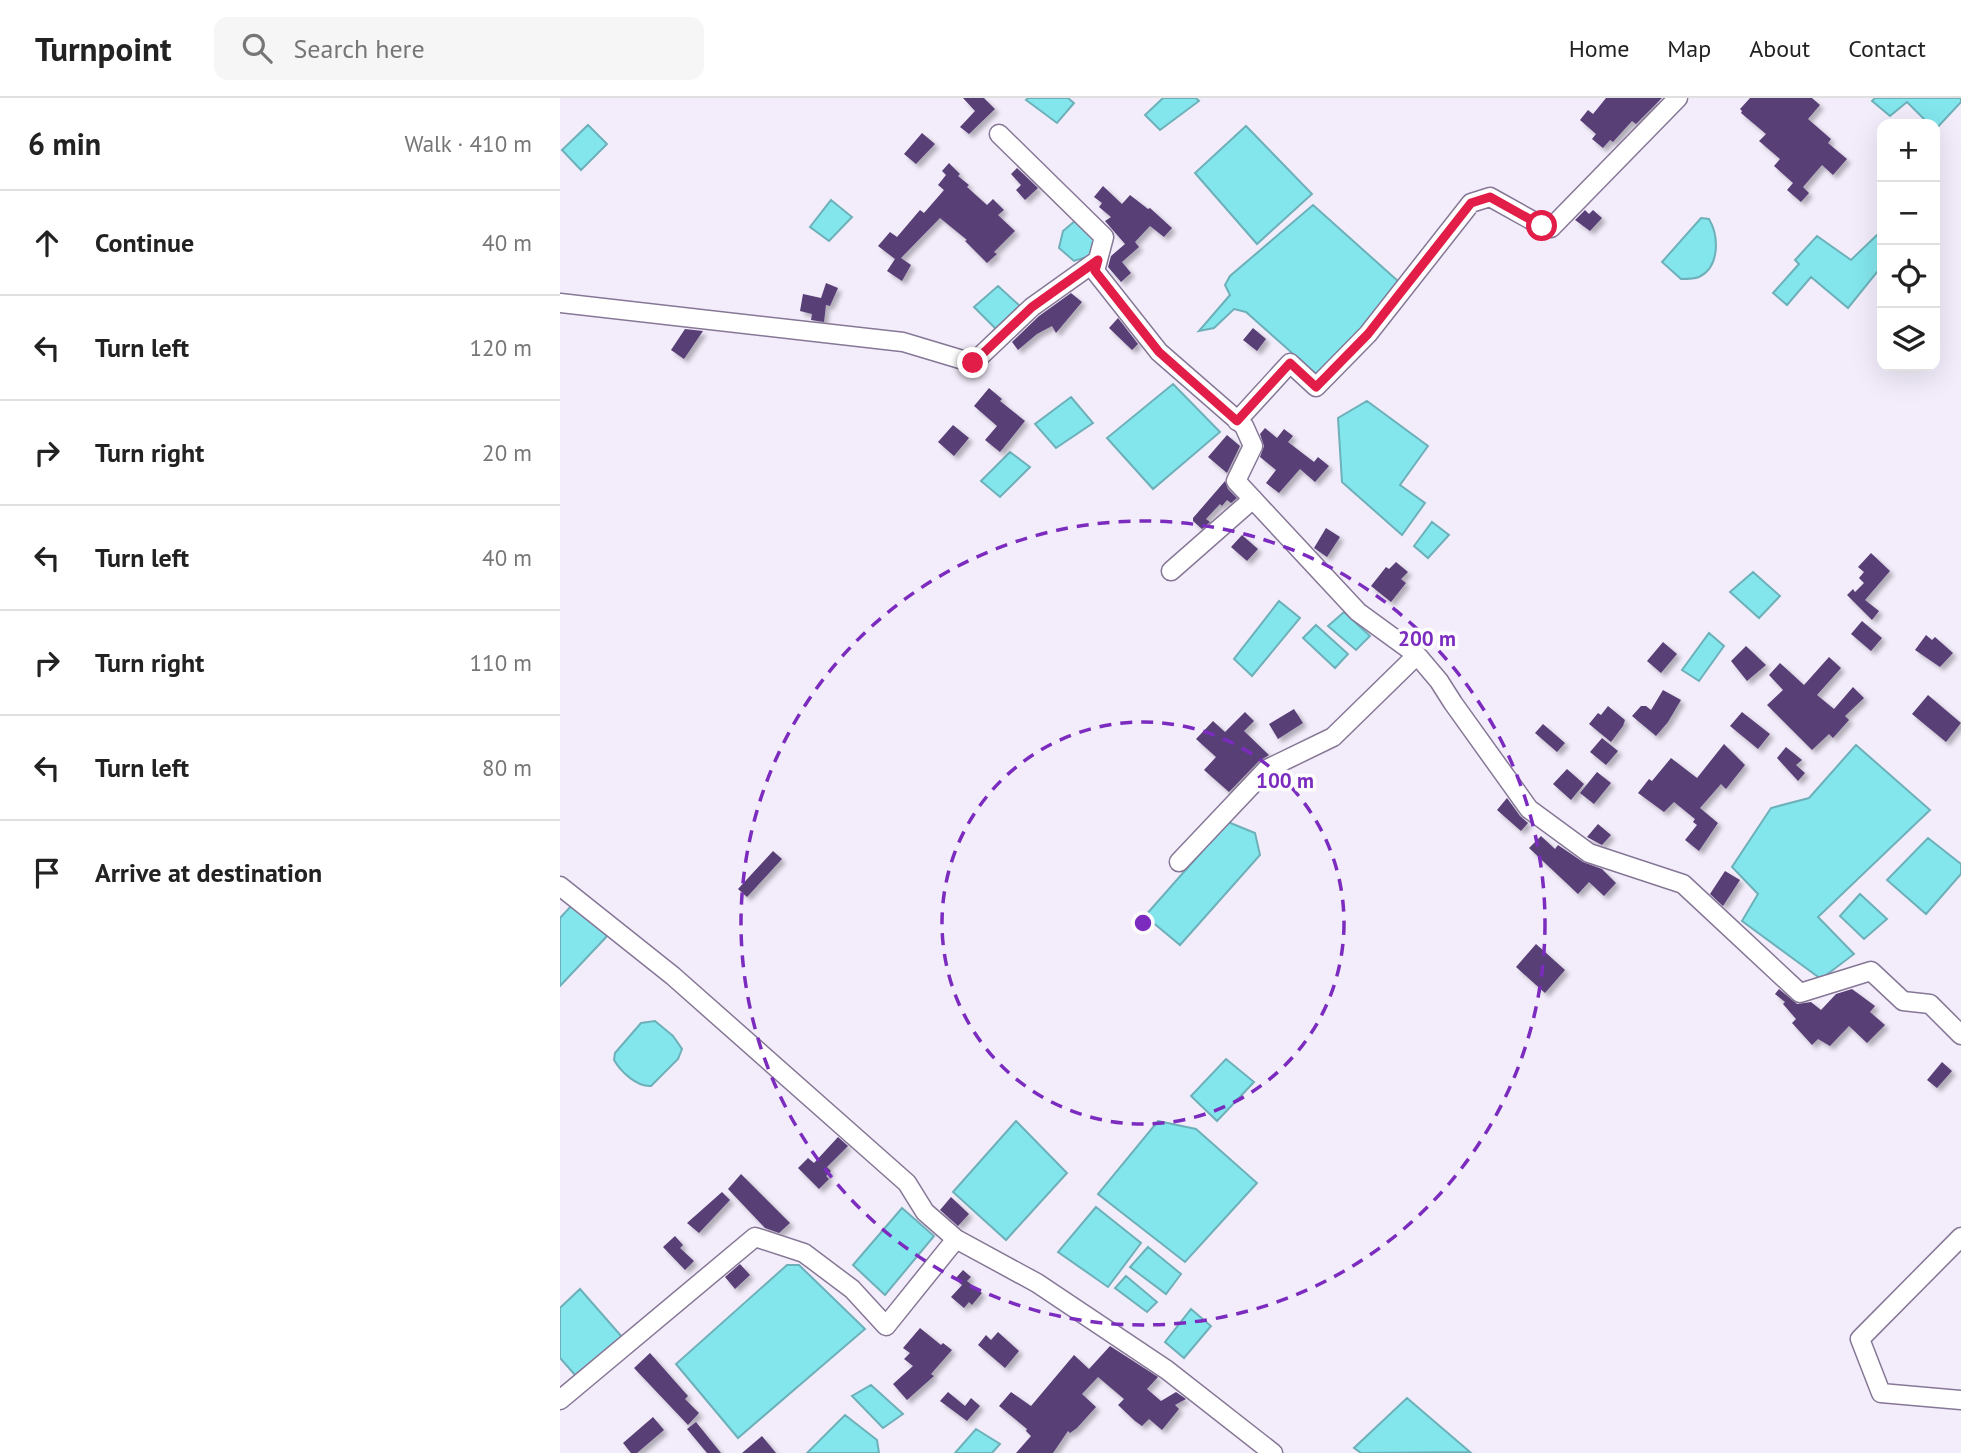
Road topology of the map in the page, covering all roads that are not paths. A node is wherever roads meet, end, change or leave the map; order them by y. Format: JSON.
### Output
{"nodes":[{"id":1,"x":1678,"y":98,"type":"edge"},
{"id":2,"x":999,"y":134,"type":"dead end"},
{"id":3,"x":1098,"y":260,"type":"junction"},
{"id":4,"x":560,"y":303,"type":"edge"},
{"id":5,"x":1237,"y":421,"type":"junction"},
{"id":6,"x":1253,"y":499,"type":"junction"},
{"id":7,"x":1171,"y":571,"type":"dead end"},
{"id":8,"x":1417,"y":655,"type":"junction"},
{"id":9,"x":1179,"y":862,"type":"dead end"},
{"id":10,"x":560,"y":886,"type":"edge"},
{"id":11,"x":1961,"y":1035,"type":"edge"},
{"id":12,"x":1961,"y":1237,"type":"edge"},
{"id":13,"x":956,"y":1239,"type":"junction"},
{"id":14,"x":560,"y":1400,"type":"edge"},
{"id":15,"x":1961,"y":1400,"type":"edge"},
{"id":16,"x":1273,"y":1453,"type":"edge"}],
"edges":[{"from":1,"to":5,"type":"street"},
{"from":2,"to":3,"type":"street"},
{"from":3,"to":4,"type":"street"},
{"from":3,"to":5,"type":"street"},
{"from":5,"to":6,"type":"street"},
{"from":6,"to":7,"type":"street"},
{"from":6,"to":8,"type":"street"},
{"from":8,"to":9,"type":"street"},
{"from":8,"to":11,"type":"street"},
{"from":10,"to":13,"type":"street"},
{"from":12,"to":15,"type":"street"},
{"from":13,"to":14,"type":"street"},
{"from":13,"to":16,"type":"street"}]}
